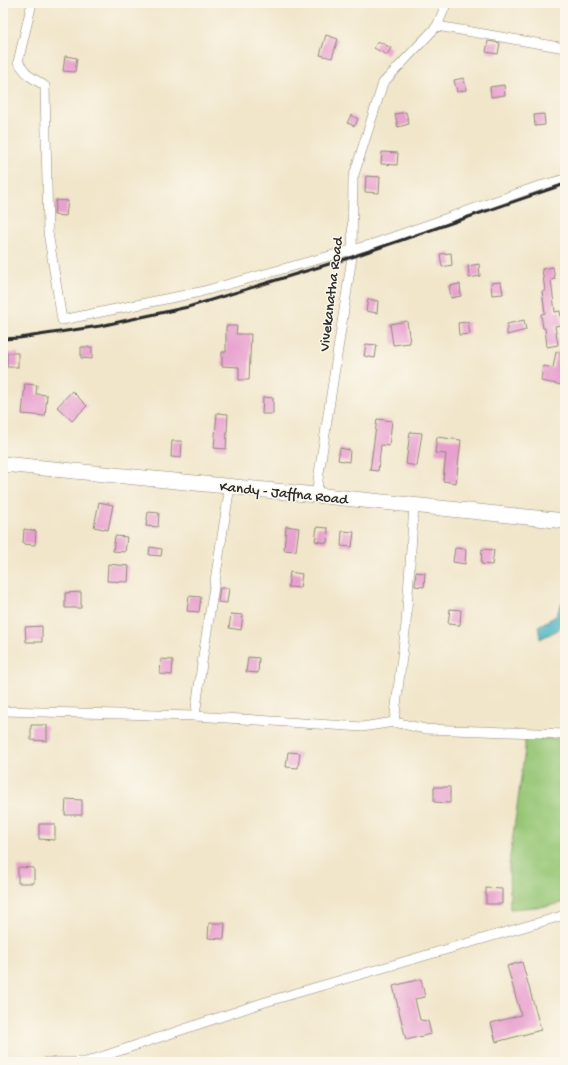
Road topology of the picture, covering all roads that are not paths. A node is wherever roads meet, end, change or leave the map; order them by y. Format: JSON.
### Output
{"nodes":[{"id":1,"x":32,"y":3,"type":"edge"},
{"id":2,"x":446,"y":3,"type":"edge"},
{"id":3,"x":437,"y":26,"type":"junction"},
{"id":4,"x":565,"y":48,"type":"edge"},
{"id":5,"x":565,"y":179,"type":"edge"},
{"id":6,"x":352,"y":250,"type":"junction"},
{"id":7,"x":3,"y":464,"type":"edge"},
{"id":8,"x":230,"y":486,"type":"junction"},
{"id":9,"x":317,"y":495,"type":"junction"},
{"id":10,"x":414,"y":506,"type":"junction"},
{"id":11,"x":565,"y":522,"type":"edge"},
{"id":12,"x":3,"y":711,"type":"edge"},
{"id":13,"x":195,"y":716,"type":"junction"},
{"id":14,"x":394,"y":722,"type":"junction"},
{"id":15,"x":565,"y":734,"type":"edge"},
{"id":16,"x":565,"y":915,"type":"edge"},
{"id":17,"x":47,"y":1062,"type":"edge"}],
"edges":[{"from":1,"to":6,"type":"street"},
{"from":2,"to":3,"type":"street","name":"Vivekanatha Road"},
{"from":3,"to":4,"type":"street"},
{"from":3,"to":6,"type":"street","name":"Vivekanatha Road"},
{"from":5,"to":6,"type":"street"},
{"from":6,"to":9,"type":"street","name":"Vivekanatha Road"},
{"from":7,"to":8,"type":"highway","name":"Kandy - Jaffna Road"},
{"from":8,"to":9,"type":"highway","name":"Kandy - Jaffna Road"},
{"from":8,"to":13,"type":"street"},
{"from":9,"to":10,"type":"highway","name":"Kandy - Jaffna Road"},
{"from":10,"to":11,"type":"highway","name":"Kandy - Jaffna Road"},
{"from":10,"to":14,"type":"street"},
{"from":12,"to":13,"type":"street"},
{"from":13,"to":14,"type":"street"},
{"from":14,"to":15,"type":"street"},
{"from":16,"to":17,"type":"street"}]}
